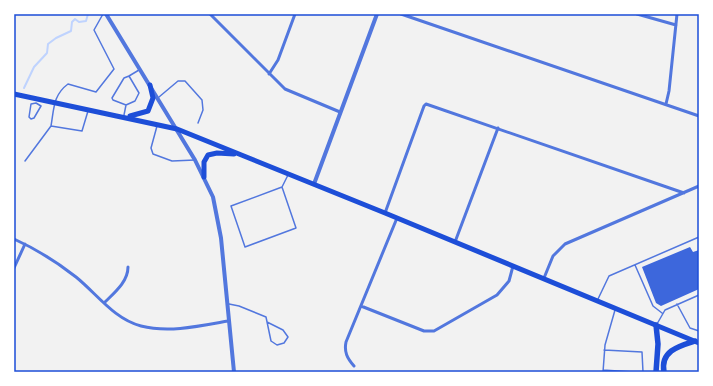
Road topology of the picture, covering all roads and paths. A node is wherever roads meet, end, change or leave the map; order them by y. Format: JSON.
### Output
{"nodes":[{"id":1,"x":105,"y":14,"type":"edge"},
{"id":2,"x":210,"y":14,"type":"edge"},
{"id":3,"x":295,"y":14,"type":"edge"},
{"id":4,"x":377,"y":14,"type":"edge"},
{"id":5,"x":401,"y":14,"type":"edge"},
{"id":6,"x":636,"y":14,"type":"edge"},
{"id":7,"x":677,"y":14,"type":"edge"},
{"id":8,"x":676,"y":25,"type":"junction"},
{"id":9,"x":140,"y":70,"type":"junction"},
{"id":10,"x":269,"y":74,"type":"junction"},
{"id":11,"x":129,"y":76,"type":"junction"},
{"id":12,"x":150,"y":85,"type":"junction"},
{"id":13,"x":14,"y":94,"type":"edge"},
{"id":14,"x":158,"y":98,"type":"junction"},
{"id":15,"x":37,"y":101,"type":"junction"},
{"id":16,"x":55,"y":103,"type":"junction"},
{"id":17,"x":666,"y":104,"type":"junction"},
{"id":18,"x":126,"y":105,"type":"junction"},
{"id":19,"x":88,"y":110,"type":"junction"},
{"id":20,"x":340,"y":112,"type":"junction"},
{"id":21,"x":699,"y":116,"type":"edge"},
{"id":22,"x":124,"y":117,"type":"junction"},
{"id":23,"x":198,"y":123,"type":"dead end"},
{"id":24,"x":158,"y":124,"type":"junction"},
{"id":25,"x":51,"y":126,"type":"junction"},
{"id":26,"x":498,"y":128,"type":"junction"},
{"id":27,"x":177,"y":129,"type":"junction"},
{"id":28,"x":238,"y":154,"type":"junction"},
{"id":29,"x":195,"y":160,"type":"junction"},
{"id":30,"x":25,"y":161,"type":"dead end"},
{"id":31,"x":289,"y":174,"type":"junction"},
{"id":32,"x":204,"y":177,"type":"junction"},
{"id":33,"x":314,"y":184,"type":"junction"},
{"id":34,"x":699,"y":186,"type":"edge"},
{"id":35,"x":282,"y":187,"type":"junction"},
{"id":36,"x":684,"y":193,"type":"junction"},
{"id":37,"x":385,"y":213,"type":"junction"},
{"id":38,"x":397,"y":218,"type":"junction"},
{"id":39,"x":699,"y":237,"type":"edge"},
{"id":40,"x":14,"y":239,"type":"edge"},
{"id":41,"x":455,"y":242,"type":"junction"},
{"id":42,"x":25,"y":244,"type":"junction"},
{"id":43,"x":635,"y":265,"type":"junction"},
{"id":44,"x":514,"y":266,"type":"junction"},
{"id":45,"x":128,"y":267,"type":"dead end"},
{"id":46,"x":14,"y":268,"type":"edge"},
{"id":47,"x":544,"y":278,"type":"junction"},
{"id":48,"x":699,"y":295,"type":"edge"},
{"id":49,"x":598,"y":301,"type":"junction"},
{"id":50,"x":104,"y":303,"type":"junction"},
{"id":51,"x":227,"y":304,"type":"junction"},
{"id":52,"x":677,"y":304,"type":"junction"},
{"id":53,"x":361,"y":306,"type":"junction"},
{"id":54,"x":616,"y":308,"type":"junction"},
{"id":55,"x":662,"y":313,"type":"junction"},
{"id":56,"x":228,"y":322,"type":"junction"},
{"id":57,"x":267,"y":322,"type":"junction"},
{"id":58,"x":656,"y":326,"type":"junction"},
{"id":59,"x":699,"y":331,"type":"edge"},
{"id":60,"x":697,"y":342,"type":"edge"},
{"id":61,"x":604,"y":350,"type":"junction"},
{"id":62,"x":354,"y":366,"type":"dead end"},
{"id":63,"x":603,"y":371,"type":"edge"},
{"id":64,"x":234,"y":372,"type":"edge"},
{"id":65,"x":633,"y":372,"type":"edge"},
{"id":66,"x":643,"y":372,"type":"edge"},
{"id":67,"x":656,"y":372,"type":"edge"},
{"id":68,"x":664,"y":372,"type":"edge"}],
"edges":[{"from":1,"to":9,"type":"street"},
{"from":1,"to":16,"type":"lane"},
{"from":2,"to":10,"type":"street"},
{"from":3,"to":10,"type":"street"},
{"from":4,"to":20,"type":"street"},
{"from":5,"to":17,"type":"street"},
{"from":6,"to":8,"type":"street"},
{"from":7,"to":8,"type":"street"},
{"from":8,"to":17,"type":"street"},
{"from":9,"to":11,"type":"lane"},
{"from":9,"to":12,"type":"street"},
{"from":10,"to":20,"type":"street"},
{"from":11,"to":18,"type":"lane"},
{"from":11,"to":18,"type":"lane"},
{"from":12,"to":14,"type":"street"},
{"from":12,"to":22,"type":"main road"},
{"from":13,"to":15,"type":"main road"},
{"from":14,"to":23,"type":"lane"},
{"from":14,"to":27,"type":"street"},
{"from":15,"to":15,"type":"lane"},
{"from":15,"to":16,"type":"main road"},
{"from":16,"to":19,"type":"main road"},
{"from":16,"to":25,"type":"lane"},
{"from":17,"to":21,"type":"street"},
{"from":18,"to":22,"type":"lane"},
{"from":19,"to":22,"type":"main road"},
{"from":19,"to":25,"type":"lane"},
{"from":20,"to":33,"type":"street"},
{"from":22,"to":24,"type":"main road"},
{"from":24,"to":27,"type":"main road"},
{"from":24,"to":29,"type":"lane"},
{"from":25,"to":30,"type":"lane"},
{"from":26,"to":36,"type":"street"},
{"from":26,"to":37,"type":"street"},
{"from":26,"to":41,"type":"street"},
{"from":27,"to":28,"type":"main road"},
{"from":27,"to":29,"type":"street"},
{"from":28,"to":31,"type":"main road"},
{"from":28,"to":32,"type":"main road"},
{"from":29,"to":32,"type":"street"},
{"from":31,"to":33,"type":"main road"},
{"from":31,"to":35,"type":"lane"},
{"from":32,"to":51,"type":"street"},
{"from":33,"to":37,"type":"main road"},
{"from":34,"to":36,"type":"street"},
{"from":35,"to":35,"type":"lane"},
{"from":36,"to":47,"type":"street"},
{"from":37,"to":38,"type":"main road"},
{"from":38,"to":41,"type":"main road"},
{"from":38,"to":53,"type":"street"},
{"from":39,"to":43,"type":"lane"},
{"from":40,"to":42,"type":"street"},
{"from":41,"to":44,"type":"main road"},
{"from":42,"to":46,"type":"street"},
{"from":42,"to":50,"type":"street"},
{"from":43,"to":49,"type":"lane"},
{"from":43,"to":55,"type":"lane"},
{"from":44,"to":47,"type":"main road"},
{"from":44,"to":53,"type":"street"},
{"from":45,"to":50,"type":"street"},
{"from":47,"to":49,"type":"main road"},
{"from":48,"to":52,"type":"lane"},
{"from":49,"to":54,"type":"main road"},
{"from":50,"to":56,"type":"street"},
{"from":51,"to":56,"type":"street"},
{"from":51,"to":57,"type":"lane"},
{"from":52,"to":55,"type":"lane"},
{"from":52,"to":59,"type":"lane"},
{"from":53,"to":62,"type":"street"},
{"from":54,"to":58,"type":"main road"},
{"from":54,"to":61,"type":"lane"},
{"from":55,"to":58,"type":"lane"},
{"from":56,"to":64,"type":"street"},
{"from":57,"to":57,"type":"lane"},
{"from":58,"to":60,"type":"main road"},
{"from":58,"to":67,"type":"highway"},
{"from":60,"to":68,"type":"highway"},
{"from":61,"to":63,"type":"lane"},
{"from":61,"to":66,"type":"lane"},
{"from":63,"to":65,"type":"lane"}]}
